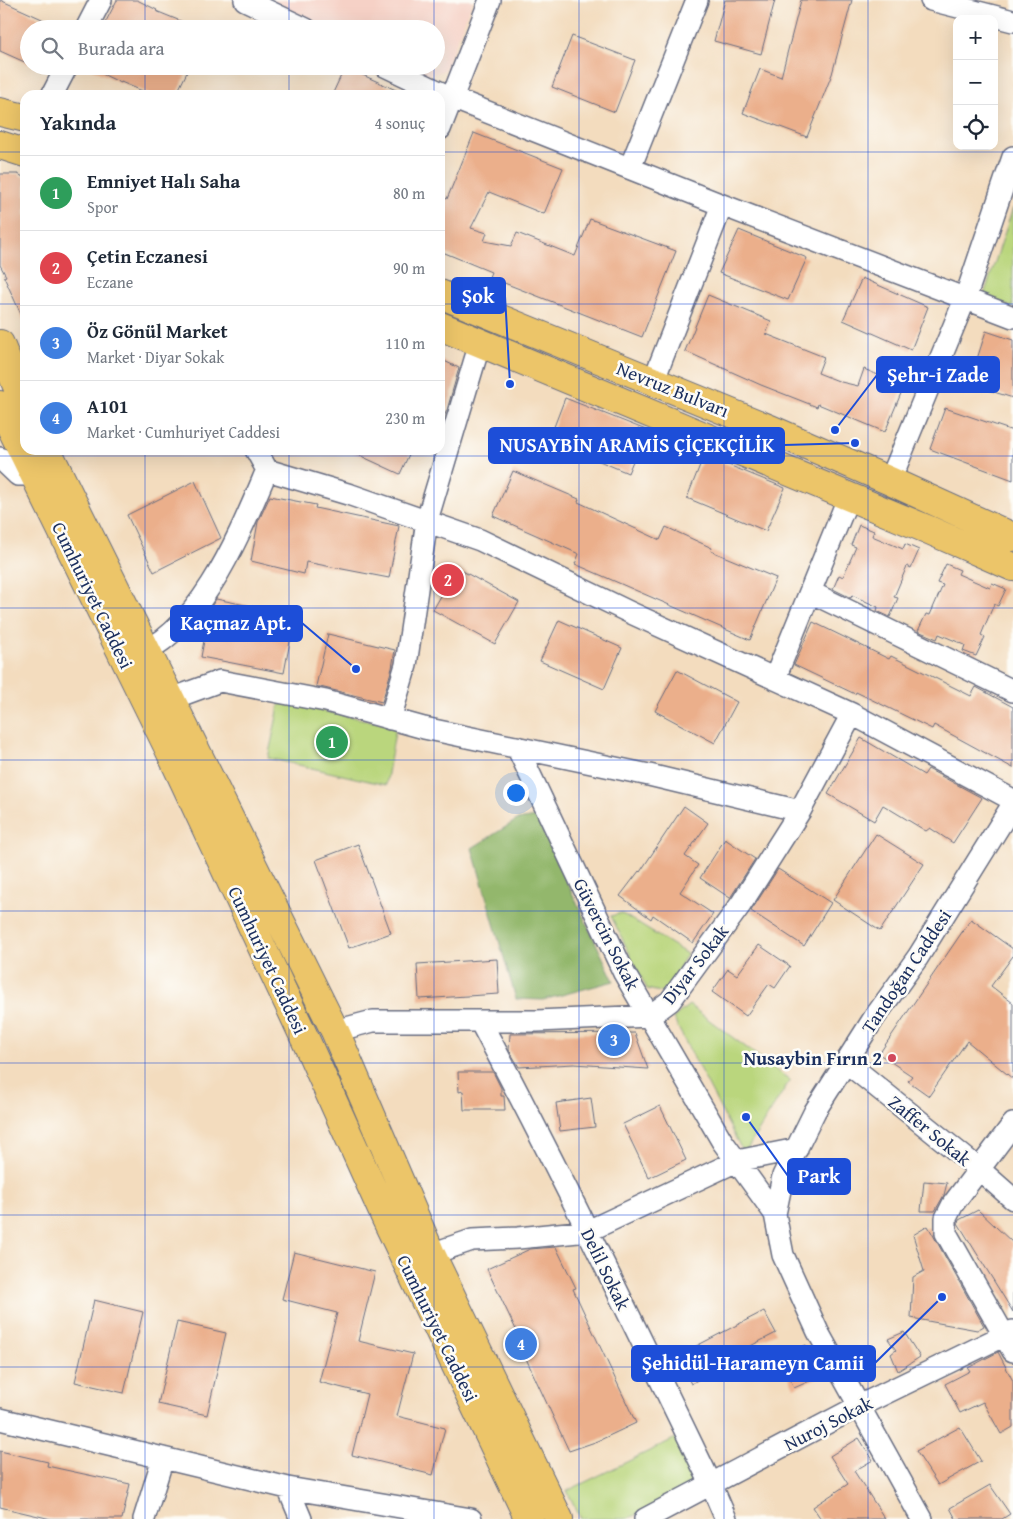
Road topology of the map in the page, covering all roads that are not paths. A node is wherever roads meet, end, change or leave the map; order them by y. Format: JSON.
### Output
{"nodes":[{"id":1,"x":100,"y":0,"type":"edge"},
{"id":2,"x":245,"y":0,"type":"edge"},
{"id":3,"x":490,"y":0,"type":"edge"},
{"id":4,"x":697,"y":0,"type":"edge"},
{"id":5,"x":931,"y":0,"type":"edge"},
{"id":6,"x":280,"y":8,"type":"edge"},
{"id":7,"x":90,"y":20,"type":"edge"},
{"id":8,"x":295,"y":20,"type":"edge"},
{"id":9,"x":1013,"y":21,"type":"edge"},
{"id":10,"x":62,"y":75,"type":"edge"},
{"id":11,"x":404,"y":75,"type":"edge"},
{"id":12,"x":55,"y":90,"type":"edge"},
{"id":13,"x":435,"y":90,"type":"edge"},
{"id":14,"x":445,"y":95,"type":"edge"},
{"id":15,"x":452,"y":98,"type":"junction"},
{"id":16,"x":0,"y":112,"type":"edge"},
{"id":17,"x":20,"y":117,"type":"edge"},
{"id":18,"x":445,"y":117,"type":"edge"},
{"id":19,"x":0,"y":145,"type":"edge"},
{"id":20,"x":20,"y":151,"type":"edge"},
{"id":21,"x":1013,"y":157,"type":"edge"},
{"id":22,"x":630,"y":168,"type":"junction"},
{"id":23,"x":722,"y":205,"type":"junction"},
{"id":24,"x":445,"y":296,"type":"edge"},
{"id":25,"x":965,"y":300,"type":"junction"},
{"id":26,"x":1013,"y":317,"type":"edge"},
{"id":27,"x":445,"y":328,"type":"edge"},
{"id":28,"x":480,"y":343,"type":"junction"},
{"id":29,"x":0,"y":344,"type":"edge"},
{"id":30,"x":653,"y":382,"type":"junction"},
{"id":31,"x":20,"y":394,"type":"edge"},
{"id":32,"x":0,"y":405,"type":"edge"},
{"id":33,"x":20,"y":446,"type":"edge"},
{"id":34,"x":24,"y":455,"type":"edge"},
{"id":35,"x":49,"y":455,"type":"edge"},
{"id":36,"x":259,"y":455,"type":"edge"},
{"id":37,"x":0,"y":458,"type":"edge"},
{"id":38,"x":267,"y":470,"type":"junction"},
{"id":39,"x":34,"y":475,"type":"junction"},
{"id":40,"x":890,"y":480,"type":"junction"},
{"id":41,"x":848,"y":496,"type":"junction"},
{"id":42,"x":428,"y":520,"type":"junction"},
{"id":43,"x":1013,"y":538,"type":"edge"},
{"id":44,"x":1013,"y":567,"type":"edge"},
{"id":45,"x":810,"y":592,"type":"junction"},
{"id":46,"x":136,"y":656,"type":"junction"},
{"id":47,"x":774,"y":678,"type":"junction"},
{"id":48,"x":1013,"y":691,"type":"edge"},
{"id":49,"x":171,"y":699,"type":"junction"},
{"id":50,"x":852,"y":714,"type":"junction"},
{"id":51,"x":390,"y":719,"type":"junction"},
{"id":52,"x":517,"y":747,"type":"junction"},
{"id":53,"x":1013,"y":800,"type":"edge"},
{"id":54,"x":1013,"y":804,"type":"edge"},
{"id":55,"x":800,"y":811,"type":"junction"},
{"id":56,"x":650,"y":1016,"type":"junction"},
{"id":57,"x":480,"y":1021,"type":"junction"},
{"id":58,"x":334,"y":1031,"type":"junction"},
{"id":59,"x":846,"y":1062,"type":"junction"},
{"id":60,"x":1013,"y":1124,"type":"edge"},
{"id":61,"x":797,"y":1149,"type":"junction"},
{"id":62,"x":737,"y":1161,"type":"junction"},
{"id":63,"x":979,"y":1169,"type":"junction"},
{"id":64,"x":1013,"y":1199,"type":"edge"},
{"id":65,"x":775,"y":1214,"type":"junction"},
{"id":66,"x":588,"y":1231,"type":"junction"},
{"id":67,"x":431,"y":1254,"type":"junction"},
{"id":68,"x":1010,"y":1339,"type":"edge"},
{"id":69,"x":858,"y":1406,"type":"junction"},
{"id":70,"x":0,"y":1419,"type":"edge"},
{"id":71,"x":163,"y":1458,"type":"junction"},
{"id":72,"x":711,"y":1484,"type":"junction"},
{"id":73,"x":288,"y":1488,"type":"junction"},
{"id":74,"x":144,"y":1519,"type":"edge"},
{"id":75,"x":300,"y":1519,"type":"edge"},
{"id":76,"x":471,"y":1519,"type":"edge"},
{"id":77,"x":529,"y":1519,"type":"edge"},
{"id":78,"x":559,"y":1519,"type":"edge"},
{"id":79,"x":645,"y":1519,"type":"edge"},
{"id":80,"x":726,"y":1519,"type":"edge"},
{"id":81,"x":922,"y":1519,"type":"edge"}],
"edges":[{"from":1,"to":7,"type":"street"},
{"from":2,"to":6,"type":"street"},
{"from":3,"to":15,"type":"street"},
{"from":4,"to":22,"type":"street"},
{"from":5,"to":9,"type":"street"},
{"from":6,"to":8,"type":"street"},
{"from":10,"to":12,"type":"street"},
{"from":11,"to":13,"type":"street"},
{"from":14,"to":15,"type":"street"},
{"from":15,"to":18,"type":"street"},
{"from":15,"to":22,"type":"street"},
{"from":16,"to":17,"type":"main road"},
{"from":19,"to":20,"type":"main road"},
{"from":21,"to":25,"type":"street"},
{"from":22,"to":23,"type":"street"},
{"from":23,"to":25,"type":"street"},
{"from":23,"to":30,"type":"street"},
{"from":24,"to":30,"type":"main road","name":"Nevruz Bulvarı"},
{"from":25,"to":26,"type":"street"},
{"from":25,"to":40,"type":"street"},
{"from":27,"to":28,"type":"main road","name":"Nevruz Bulvarı"},
{"from":28,"to":41,"type":"main road","name":"Nevruz Bulvarı"},
{"from":28,"to":42,"type":"street"},
{"from":29,"to":31,"type":"main road"},
{"from":30,"to":40,"type":"main road","name":"Nevruz Bulvarı"},
{"from":32,"to":33,"type":"main road","name":"Cumhuriyet Caddesi"},
{"from":34,"to":39,"type":"main road","name":"Cumhuriyet Caddesi"},
{"from":35,"to":46,"type":"main road"},
{"from":36,"to":38,"type":"street"},
{"from":37,"to":39,"type":"street"},
{"from":38,"to":42,"type":"street"},
{"from":38,"to":46,"type":"street"},
{"from":39,"to":46,"type":"main road","name":"Cumhuriyet Caddesi"},
{"from":40,"to":43,"type":"main road","name":"Nevruz Bulvarı"},
{"from":41,"to":44,"type":"main road","name":"Nevruz Bulvarı"},
{"from":41,"to":45,"type":"street"},
{"from":42,"to":47,"type":"street"},
{"from":42,"to":51,"type":"street"},
{"from":45,"to":47,"type":"street"},
{"from":45,"to":48,"type":"street"},
{"from":46,"to":49,"type":"main road"},
{"from":46,"to":77,"type":"main road","name":"Cumhuriyet Caddesi"},
{"from":47,"to":50,"type":"street"},
{"from":49,"to":51,"type":"street"},
{"from":49,"to":58,"type":"main road"},
{"from":50,"to":53,"type":"street"},
{"from":50,"to":55,"type":"street","name":"Diyar Sokak"},
{"from":51,"to":52,"type":"street"},
{"from":52,"to":55,"type":"street"},
{"from":52,"to":56,"type":"street","name":"Güvercin Sokak"},
{"from":54,"to":59,"type":"street","name":"Tandoğan Caddesi"},
{"from":55,"to":56,"type":"street","name":"Diyar Sokak"},
{"from":56,"to":57,"type":"street","name":"Diyar Sokak"},
{"from":56,"to":62,"type":"street","name":"Güvercin Sokak"},
{"from":57,"to":58,"type":"street","name":"Diyar Sokak"},
{"from":57,"to":66,"type":"street","name":"Delil Sokak"},
{"from":58,"to":67,"type":"main road"},
{"from":59,"to":61,"type":"street","name":"Tandoğan Caddesi"},
{"from":59,"to":63,"type":"street","name":"Zaffer Sokak"},
{"from":60,"to":63,"type":"street"},
{"from":61,"to":62,"type":"street"},
{"from":61,"to":65,"type":"street","name":"Tandoğan Caddesi"},
{"from":62,"to":65,"type":"street","name":"Güvercin Sokak"},
{"from":62,"to":66,"type":"street"},
{"from":63,"to":64,"type":"street","name":"Zaffer Sokak"},
{"from":63,"to":68,"type":"street"},
{"from":65,"to":69,"type":"street","name":"Tandoğan Caddesi"},
{"from":66,"to":67,"type":"street"},
{"from":66,"to":72,"type":"street","name":"Delil Sokak"},
{"from":67,"to":78,"type":"main road"},
{"from":68,"to":69,"type":"street","name":"Nuroj Sokak"},
{"from":69,"to":72,"type":"street","name":"Nuroj Sokak"},
{"from":69,"to":81,"type":"street","name":"Tandoğan Caddesi"},
{"from":70,"to":71,"type":"street"},
{"from":71,"to":73,"type":"street"},
{"from":71,"to":74,"type":"street"},
{"from":72,"to":79,"type":"street","name":"Nuroj Sokak"},
{"from":72,"to":80,"type":"street","name":"Delil Sokak"},
{"from":73,"to":75,"type":"street"},
{"from":73,"to":76,"type":"street"}]}
